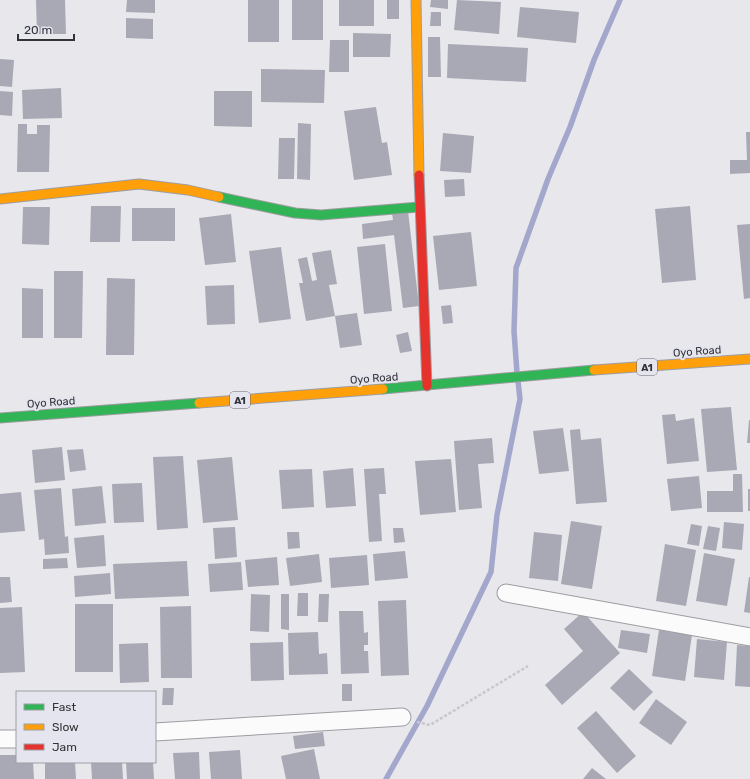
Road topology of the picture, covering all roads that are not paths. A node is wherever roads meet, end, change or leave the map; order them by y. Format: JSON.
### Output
{"nodes":[{"id":1,"x":416,"y":0,"type":"edge"},
{"id":2,"x":0,"y":199,"type":"edge"},
{"id":3,"x":419,"y":207,"type":"junction"},
{"id":4,"x":750,"y":359,"type":"edge"},
{"id":5,"x":427,"y":386,"type":"junction"},
{"id":6,"x":0,"y":418,"type":"edge"},
{"id":7,"x":506,"y":593,"type":"dead end"},
{"id":8,"x":750,"y":638,"type":"edge"},
{"id":9,"x":402,"y":717,"type":"dead end"},
{"id":10,"x":156,"y":732,"type":"edge"},
{"id":11,"x":0,"y":739,"type":"edge"},
{"id":12,"x":16,"y":739,"type":"edge"}],
"edges":[{"from":1,"to":3,"type":"main road"},
{"from":2,"to":3,"type":"main road"},
{"from":3,"to":5,"type":"main road"},
{"from":4,"to":5,"type":"main road","name":"Oyo Road","number":"A1"},
{"from":5,"to":6,"type":"main road","name":"Oyo Road","number":"A1"},
{"from":7,"to":8,"type":"street"},
{"from":9,"to":10,"type":"street"},
{"from":11,"to":12,"type":"street"}]}
